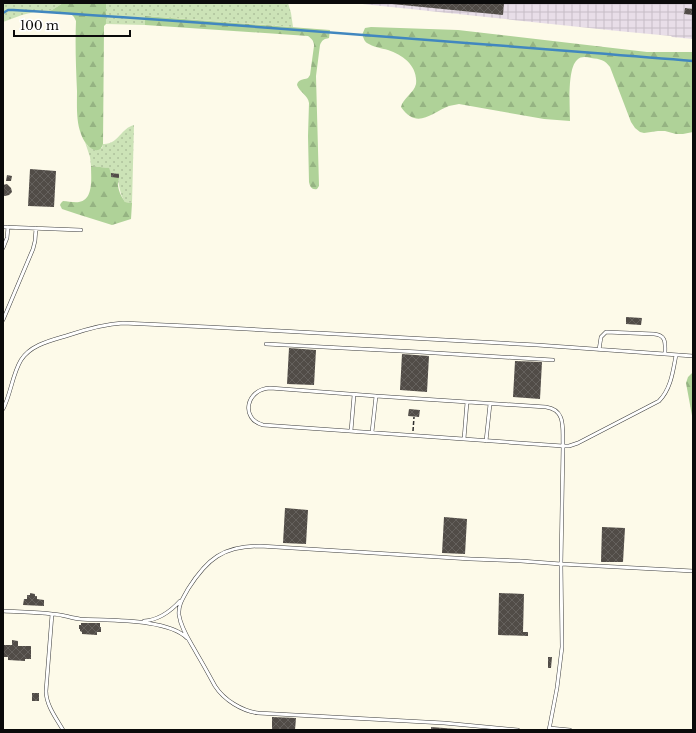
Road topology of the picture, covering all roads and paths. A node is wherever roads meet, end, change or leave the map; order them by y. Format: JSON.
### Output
{"nodes":[{"id":1,"x":3,"y":227,"type":"edge"},
{"id":2,"x":8,"y":227,"type":"junction"},
{"id":3,"x":36,"y":228,"type":"junction"},
{"id":4,"x":81,"y":230,"type":"dead end"},
{"id":5,"x":3,"y":248,"type":"edge"},
{"id":6,"x":3,"y":320,"type":"edge"},
{"id":7,"x":266,"y":344,"type":"dead end"},
{"id":8,"x":599,"y":350,"type":"junction"},
{"id":9,"x":665,"y":354,"type":"junction"},
{"id":10,"x":676,"y":355,"type":"junction"},
{"id":11,"x":693,"y":356,"type":"edge"},
{"id":12,"x":553,"y":360,"type":"dead end"},
{"id":13,"x":354,"y":395,"type":"junction"},
{"id":14,"x":376,"y":396,"type":"junction"},
{"id":15,"x":467,"y":402,"type":"junction"},
{"id":16,"x":490,"y":404,"type":"junction"},
{"id":17,"x":3,"y":409,"type":"edge"},
{"id":18,"x":414,"y":417,"type":"dead end"},
{"id":19,"x":351,"y":431,"type":"junction"},
{"id":20,"x":372,"y":432,"type":"junction"},
{"id":21,"x":413,"y":435,"type":"junction"},
{"id":22,"x":464,"y":440,"type":"junction"},
{"id":23,"x":486,"y":441,"type":"junction"},
{"id":24,"x":562,"y":446,"type":"junction"},
{"id":25,"x":561,"y":564,"type":"junction"},
{"id":26,"x":693,"y":571,"type":"edge"},
{"id":27,"x":184,"y":597,"type":"junction"},
{"id":28,"x":3,"y":611,"type":"edge"},
{"id":29,"x":52,"y":614,"type":"junction"},
{"id":30,"x":138,"y":622,"type":"junction"},
{"id":31,"x":190,"y":641,"type":"junction"},
{"id":32,"x":549,"y":729,"type":"edge"},
{"id":33,"x":62,"y":730,"type":"edge"},
{"id":34,"x":518,"y":730,"type":"edge"},
{"id":35,"x":570,"y":730,"type":"edge"}],
"edges":[{"from":1,"to":2,"type":"lane"},
{"from":2,"to":3,"type":"lane"},
{"from":2,"to":5,"type":"lane"},
{"from":3,"to":4,"type":"lane"},
{"from":3,"to":6,"type":"lane"},
{"from":7,"to":12,"type":"lane"},
{"from":8,"to":9,"type":"lane"},
{"from":8,"to":9,"type":"lane"},
{"from":8,"to":17,"type":"lane"},
{"from":9,"to":10,"type":"lane"},
{"from":10,"to":11,"type":"lane"},
{"from":10,"to":24,"type":"lane"},
{"from":13,"to":14,"type":"lane"},
{"from":13,"to":19,"type":"lane"},
{"from":13,"to":19,"type":"lane"},
{"from":14,"to":15,"type":"lane"},
{"from":14,"to":20,"type":"lane"},
{"from":15,"to":16,"type":"lane"},
{"from":15,"to":22,"type":"lane"},
{"from":16,"to":23,"type":"lane"},
{"from":16,"to":24,"type":"lane"},
{"from":18,"to":21,"type":"path"},
{"from":19,"to":20,"type":"lane"},
{"from":20,"to":21,"type":"lane"},
{"from":21,"to":22,"type":"lane"},
{"from":22,"to":23,"type":"lane"},
{"from":23,"to":24,"type":"lane"},
{"from":24,"to":25,"type":"lane"},
{"from":25,"to":26,"type":"lane"},
{"from":25,"to":27,"type":"lane"},
{"from":25,"to":32,"type":"lane"},
{"from":27,"to":30,"type":"lane"},
{"from":27,"to":31,"type":"lane"},
{"from":28,"to":29,"type":"lane"},
{"from":29,"to":30,"type":"lane"},
{"from":29,"to":33,"type":"lane"},
{"from":30,"to":31,"type":"lane"},
{"from":31,"to":34,"type":"lane"},
{"from":32,"to":35,"type":"lane"}]}
